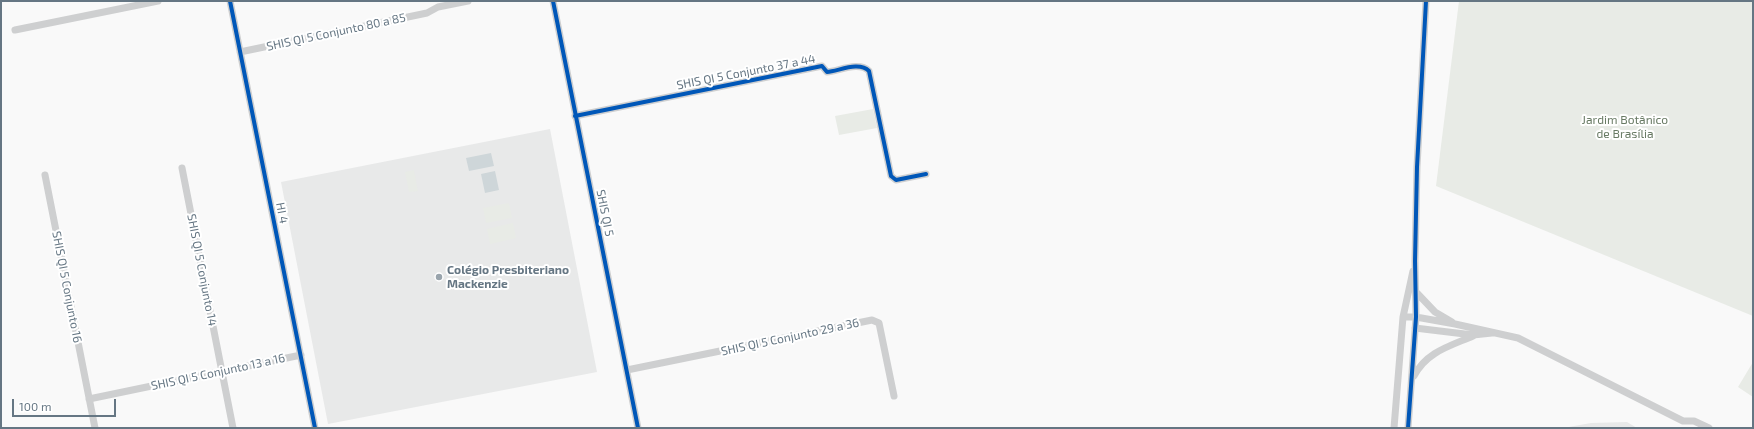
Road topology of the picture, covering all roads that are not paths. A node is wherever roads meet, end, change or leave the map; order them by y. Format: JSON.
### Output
{"nodes":[{"id":1,"x":158,"y":1,"type":"edge"},
{"id":2,"x":230,"y":1,"type":"edge"},
{"id":3,"x":468,"y":1,"type":"edge"},
{"id":4,"x":552,"y":1,"type":"edge"},
{"id":5,"x":1426,"y":1,"type":"edge"},
{"id":6,"x":15,"y":30,"type":"dead end"},
{"id":7,"x":240,"y":52,"type":"junction"},
{"id":8,"x":576,"y":116,"type":"junction"},
{"id":9,"x":182,"y":168,"type":"dead end"},
{"id":10,"x":926,"y":174,"type":"dead end"},
{"id":11,"x":46,"y":175,"type":"dead end"},
{"id":12,"x":1415,"y":261,"type":"junction"},
{"id":13,"x":1416,"y":292,"type":"junction"},
{"id":14,"x":1402,"y":317,"type":"junction"},
{"id":15,"x":1416,"y":317,"type":"junction"},
{"id":16,"x":1455,"y":324,"type":"junction"},
{"id":17,"x":1415,"y":328,"type":"junction"},
{"id":18,"x":1500,"y":333,"type":"junction"},
{"id":19,"x":1473,"y":335,"type":"junction"},
{"id":20,"x":301,"y":355,"type":"junction"},
{"id":21,"x":627,"y":370,"type":"junction"},
{"id":22,"x":222,"y":371,"type":"junction"},
{"id":23,"x":1412,"y":379,"type":"junction"},
{"id":24,"x":894,"y":396,"type":"dead end"},
{"id":25,"x":89,"y":399,"type":"junction"},
{"id":26,"x":1683,"y":421,"type":"junction"},
{"id":27,"x":95,"y":428,"type":"edge"},
{"id":28,"x":233,"y":428,"type":"edge"},
{"id":29,"x":315,"y":428,"type":"edge"},
{"id":30,"x":638,"y":428,"type":"edge"},
{"id":31,"x":1394,"y":428,"type":"edge"},
{"id":32,"x":1408,"y":428,"type":"edge"},
{"id":33,"x":1686,"y":428,"type":"edge"},
{"id":34,"x":1709,"y":428,"type":"edge"}],
"edges":[{"from":1,"to":6,"type":"street"},
{"from":2,"to":7,"type":"street","name":"HI 4"},
{"from":3,"to":7,"type":"street","name":"SHIS QI 5 Conjunto 80 a 85"},
{"from":4,"to":8,"type":"street","name":"SHIS QI 5"},
{"from":5,"to":12,"type":"street"},
{"from":7,"to":20,"type":"street","name":"HI 4"},
{"from":8,"to":10,"type":"street","name":"SHIS QI 5 Conjunto 37 a 44"},
{"from":8,"to":21,"type":"street","name":"SHIS QI 5"},
{"from":9,"to":22,"type":"street","name":"SHIS QI 5 Conjunto 14"},
{"from":11,"to":25,"type":"street","name":"SHIS QI 5 Conjunto 16"},
{"from":12,"to":13,"type":"street"},
{"from":12,"to":14,"type":"street"},
{"from":13,"to":15,"type":"street"},
{"from":13,"to":16,"type":"street"},
{"from":14,"to":15,"type":"street"},
{"from":14,"to":31,"type":"street"},
{"from":15,"to":16,"type":"street"},
{"from":15,"to":17,"type":"street"},
{"from":16,"to":18,"type":"street"},
{"from":17,"to":19,"type":"street"},
{"from":17,"to":23,"type":"street"},
{"from":18,"to":19,"type":"street"},
{"from":18,"to":26,"type":"street"},
{"from":19,"to":23,"type":"street"},
{"from":20,"to":22,"type":"street","name":"SHIS QI 5 Conjunto 13 a 16"},
{"from":20,"to":29,"type":"street","name":"HI 4"},
{"from":21,"to":24,"type":"street","name":"SHIS QI 5 Conjunto 29 a 36"},
{"from":21,"to":30,"type":"street","name":"SHIS QI 5"},
{"from":22,"to":25,"type":"street","name":"SHIS QI 5 Conjunto 13 a 16"},
{"from":22,"to":28,"type":"street","name":"SHIS QI 5 Conjunto 14"},
{"from":23,"to":32,"type":"street"},
{"from":25,"to":27,"type":"street","name":"SHIS QI 5 Conjunto 16"},
{"from":26,"to":33,"type":"street"},
{"from":26,"to":34,"type":"street"}]}
